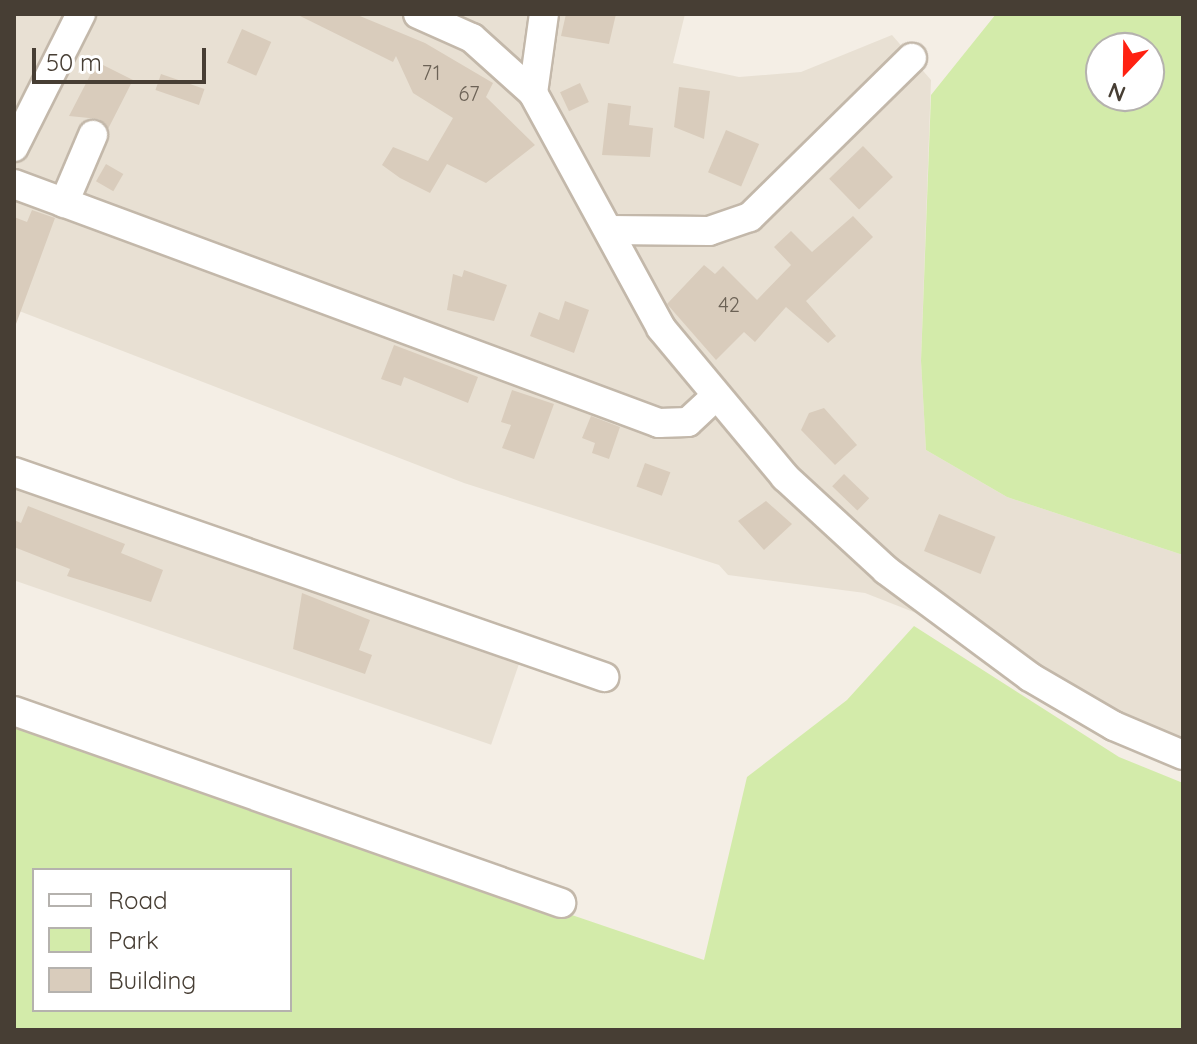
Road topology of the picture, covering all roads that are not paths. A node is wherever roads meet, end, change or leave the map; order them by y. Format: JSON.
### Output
{"nodes":[{"id":1,"x":81,"y":14,"type":"edge"},
{"id":2,"x":418,"y":14,"type":"edge"},
{"id":3,"x":544,"y":14,"type":"edge"},
{"id":4,"x":912,"y":58,"type":"dead end"},
{"id":5,"x":533,"y":93,"type":"junction"},
{"id":6,"x":93,"y":135,"type":"dead end"},
{"id":7,"x":14,"y":147,"type":"edge"},
{"id":8,"x":14,"y":184,"type":"edge"},
{"id":9,"x":64,"y":203,"type":"junction"},
{"id":10,"x":610,"y":230,"type":"junction"},
{"id":11,"x":714,"y":398,"type":"junction"},
{"id":12,"x":14,"y":472,"type":"edge"},
{"id":13,"x":604,"y":677,"type":"dead end"},
{"id":14,"x":14,"y":711,"type":"edge"},
{"id":15,"x":1183,"y":755,"type":"edge"},
{"id":16,"x":561,"y":903,"type":"dead end"}],
"edges":[{"from":1,"to":7,"type":"street"},
{"from":2,"to":5,"type":"street"},
{"from":3,"to":5,"type":"street"},
{"from":4,"to":10,"type":"street"},
{"from":5,"to":10,"type":"street"},
{"from":6,"to":9,"type":"street"},
{"from":8,"to":9,"type":"street"},
{"from":9,"to":11,"type":"street"},
{"from":10,"to":11,"type":"street"},
{"from":11,"to":15,"type":"street"},
{"from":12,"to":13,"type":"street"},
{"from":14,"to":16,"type":"street"}]}
